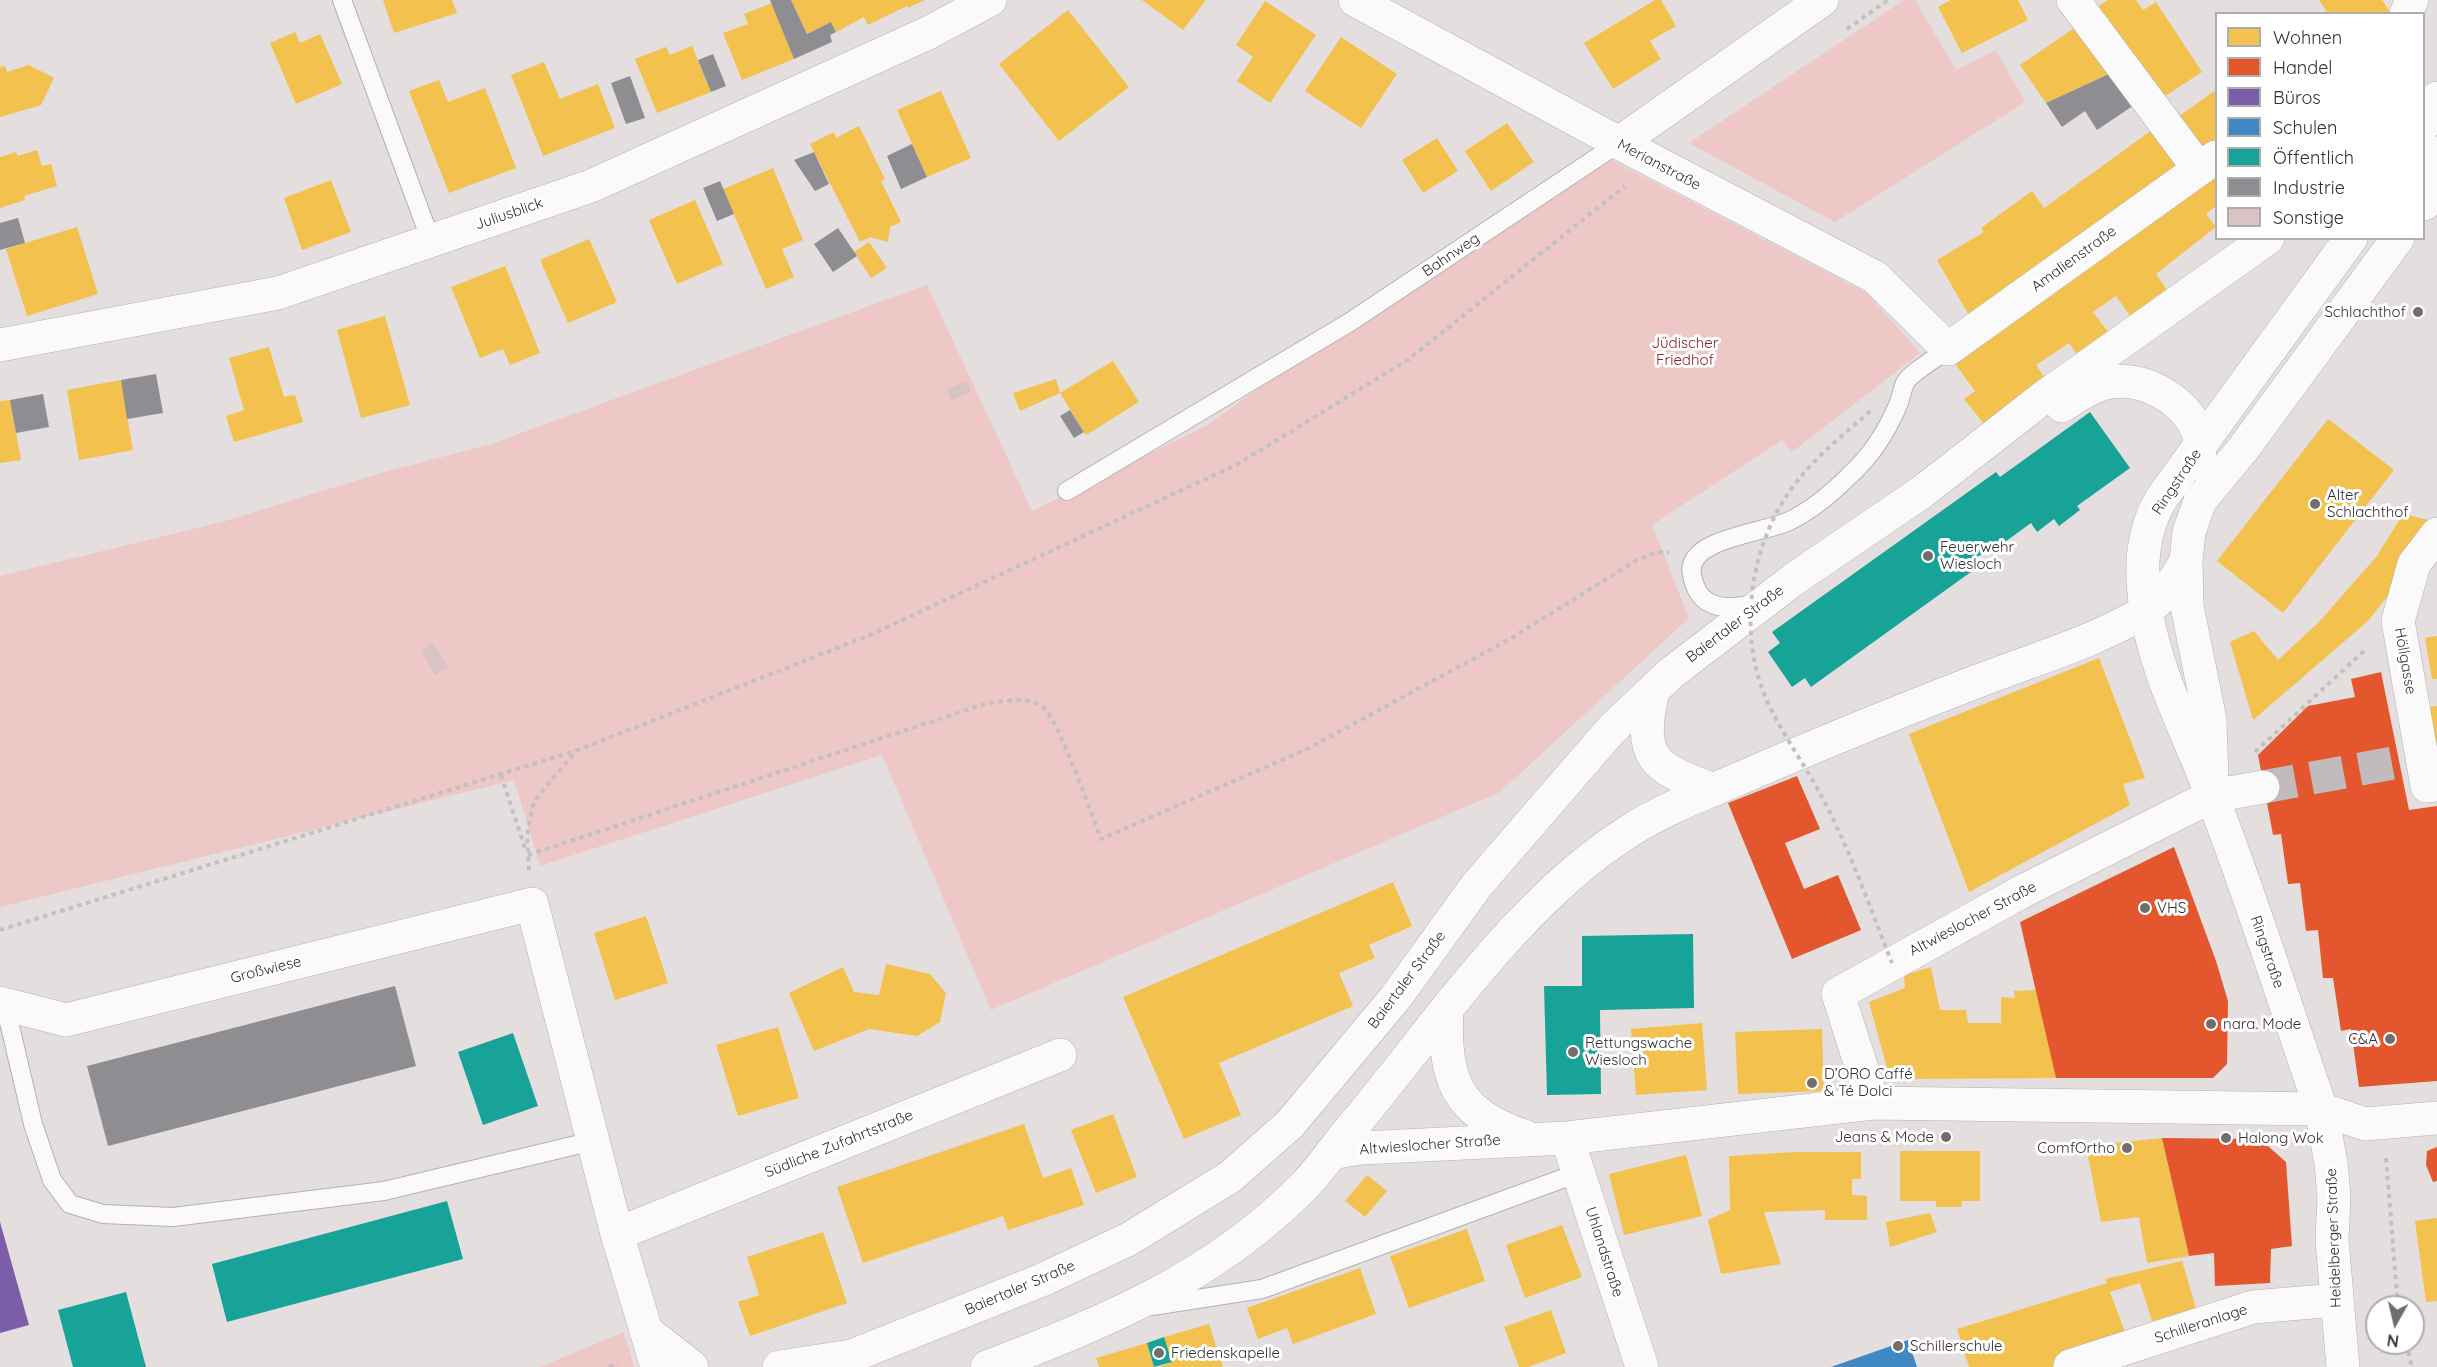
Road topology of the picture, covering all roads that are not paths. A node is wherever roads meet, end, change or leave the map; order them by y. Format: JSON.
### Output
{"nodes":[{"id":1,"x":342,"y":0,"type":"edge"},
{"id":2,"x":990,"y":0,"type":"edge"},
{"id":3,"x":1355,"y":0,"type":"edge"},
{"id":4,"x":1822,"y":0,"type":"edge"},
{"id":5,"x":2073,"y":0,"type":"edge"},
{"id":6,"x":2437,"y":98,"type":"edge"},
{"id":7,"x":2425,"y":122,"type":"edge"},
{"id":8,"x":1618,"y":143,"type":"junction"},
{"id":9,"x":2425,"y":155,"type":"edge"},
{"id":10,"x":2208,"y":163,"type":"edge"},
{"id":11,"x":2431,"y":194,"type":"edge"},
{"id":12,"x":2265,"y":240,"type":"edge"},
{"id":13,"x":2350,"y":240,"type":"edge"},
{"id":14,"x":2397,"y":240,"type":"edge"},
{"id":15,"x":431,"y":241,"type":"junction"},
{"id":16,"x":0,"y":345,"type":"edge"},
{"id":17,"x":1948,"y":350,"type":"junction"},
{"id":18,"x":2199,"y":448,"type":"junction"},
{"id":19,"x":1066,"y":491,"type":"dead end"},
{"id":20,"x":1922,"y":492,"type":"junction"},
{"id":21,"x":2200,"y":501,"type":"junction"},
{"id":22,"x":2437,"y":534,"type":"edge"},
{"id":23,"x":2186,"y":561,"type":"junction"},
{"id":24,"x":1766,"y":601,"type":"junction"},
{"id":25,"x":2146,"y":610,"type":"junction"},
{"id":26,"x":1653,"y":690,"type":"junction"},
{"id":27,"x":2420,"y":768,"type":"edge"},
{"id":28,"x":2264,"y":787,"type":"tunnel mouth"},
{"id":29,"x":1714,"y":790,"type":"junction"},
{"id":30,"x":2212,"y":796,"type":"junction"},
{"id":31,"x":2,"y":1004,"type":"edge"},
{"id":32,"x":1447,"y":1010,"type":"junction"},
{"id":33,"x":1060,"y":1055,"type":"dead end"},
{"id":34,"x":1873,"y":1103,"type":"junction"},
{"id":35,"x":2321,"y":1109,"type":"junction"},
{"id":36,"x":2437,"y":1118,"type":"edge"},
{"id":37,"x":1528,"y":1138,"type":"junction"},
{"id":38,"x":1567,"y":1138,"type":"junction"},
{"id":39,"x":593,"y":1141,"type":"junction"},
{"id":40,"x":1331,"y":1153,"type":"junction"},
{"id":41,"x":1578,"y":1173,"type":"junction"},
{"id":42,"x":617,"y":1234,"type":"junction"},
{"id":43,"x":2336,"y":1300,"type":"junction"},
{"id":44,"x":1131,"y":1309,"type":"junction"},
{"id":45,"x":646,"y":1331,"type":"junction"},
{"id":46,"x":838,"y":1361,"type":"edge"},
{"id":47,"x":2070,"y":1366,"type":"edge"},
{"id":48,"x":657,"y":1367,"type":"edge"},
{"id":49,"x":692,"y":1367,"type":"edge"},
{"id":50,"x":779,"y":1367,"type":"edge"},
{"id":51,"x":987,"y":1367,"type":"edge"},
{"id":52,"x":1642,"y":1367,"type":"edge"},
{"id":53,"x":2343,"y":1367,"type":"edge"}],
"edges":[{"from":1,"to":15,"type":"lane"},
{"from":2,"to":15,"type":"street","name":"Juliusblick"},
{"from":3,"to":8,"type":"street","name":"Merianstraße"},
{"from":4,"to":8,"type":"street","name":"Bahnweg"},
{"from":5,"to":10,"type":"street","name":"Amalienstraße"},
{"from":6,"to":7,"type":"street"},
{"from":8,"to":17,"type":"street","name":"Merianstraße"},
{"from":8,"to":19,"type":"lane","name":"Bahnweg"},
{"from":9,"to":11,"type":"street"},
{"from":10,"to":17,"type":"street","name":"Amalienstraße"},
{"from":12,"to":20,"type":"street"},
{"from":13,"to":18,"type":"street","name":"Ringstraße"},
{"from":14,"to":21,"type":"street","name":"Ringstraße"},
{"from":15,"to":16,"type":"street","name":"Juliusblick"},
{"from":17,"to":24,"type":"lane"},
{"from":18,"to":20,"type":"street"},
{"from":18,"to":21,"type":"street"},
{"from":18,"to":25,"type":"street","name":"Ringstraße"},
{"from":20,"to":24,"type":"street","name":"Baiertaler Straße"},
{"from":21,"to":23,"type":"street","name":"Ringstraße"},
{"from":22,"to":27,"type":"street","name":"Höllgasse"},
{"from":23,"to":25,"type":"street"},
{"from":23,"to":30,"type":"street","name":"Ringstraße"},
{"from":24,"to":26,"type":"street","name":"Baiertaler Straße"},
{"from":25,"to":29,"type":"street"},
{"from":25,"to":30,"type":"street","name":"Ringstraße"},
{"from":26,"to":29,"type":"street"},
{"from":26,"to":46,"type":"street","name":"Baiertaler Straße"},
{"from":28,"to":30,"type":"street","name":"Altwieslocher Straße"},
{"from":29,"to":32,"type":"street"},
{"from":30,"to":34,"type":"street","name":"Altwieslocher Straße"},
{"from":30,"to":35,"type":"street","name":"Ringstraße"},
{"from":31,"to":39,"type":"lane"},
{"from":31,"to":39,"type":"street","name":"Großwiese"},
{"from":32,"to":37,"type":"street","name":"Altwieslocher Straße"},
{"from":32,"to":40,"type":"street"},
{"from":33,"to":42,"type":"street","name":"Südliche Zufahrtstraße"},
{"from":34,"to":35,"type":"street","name":"Altwieslocher Straße"},
{"from":34,"to":38,"type":"street","name":"Altwieslocher Straße"},
{"from":35,"to":36,"type":"street","name":"Altwieslocher Straße"},
{"from":35,"to":43,"type":"street","name":"Heidelberger Straße"},
{"from":37,"to":38,"type":"street","name":"Altwieslocher Straße"},
{"from":37,"to":40,"type":"street","name":"Altwieslocher Straße"},
{"from":38,"to":41,"type":"street","name":"Uhlandstraße"},
{"from":39,"to":42,"type":"street"},
{"from":40,"to":44,"type":"street"},
{"from":41,"to":44,"type":"lane"},
{"from":41,"to":52,"type":"street","name":"Uhlandstraße"},
{"from":42,"to":45,"type":"street"},
{"from":43,"to":47,"type":"street","name":"Schilleranlage"},
{"from":43,"to":53,"type":"street","name":"Heidelberger Straße"},
{"from":44,"to":51,"type":"street"},
{"from":45,"to":48,"type":"street"},
{"from":45,"to":49,"type":"street"},
{"from":46,"to":50,"type":"street","name":"Baiertaler Straße"}]}
